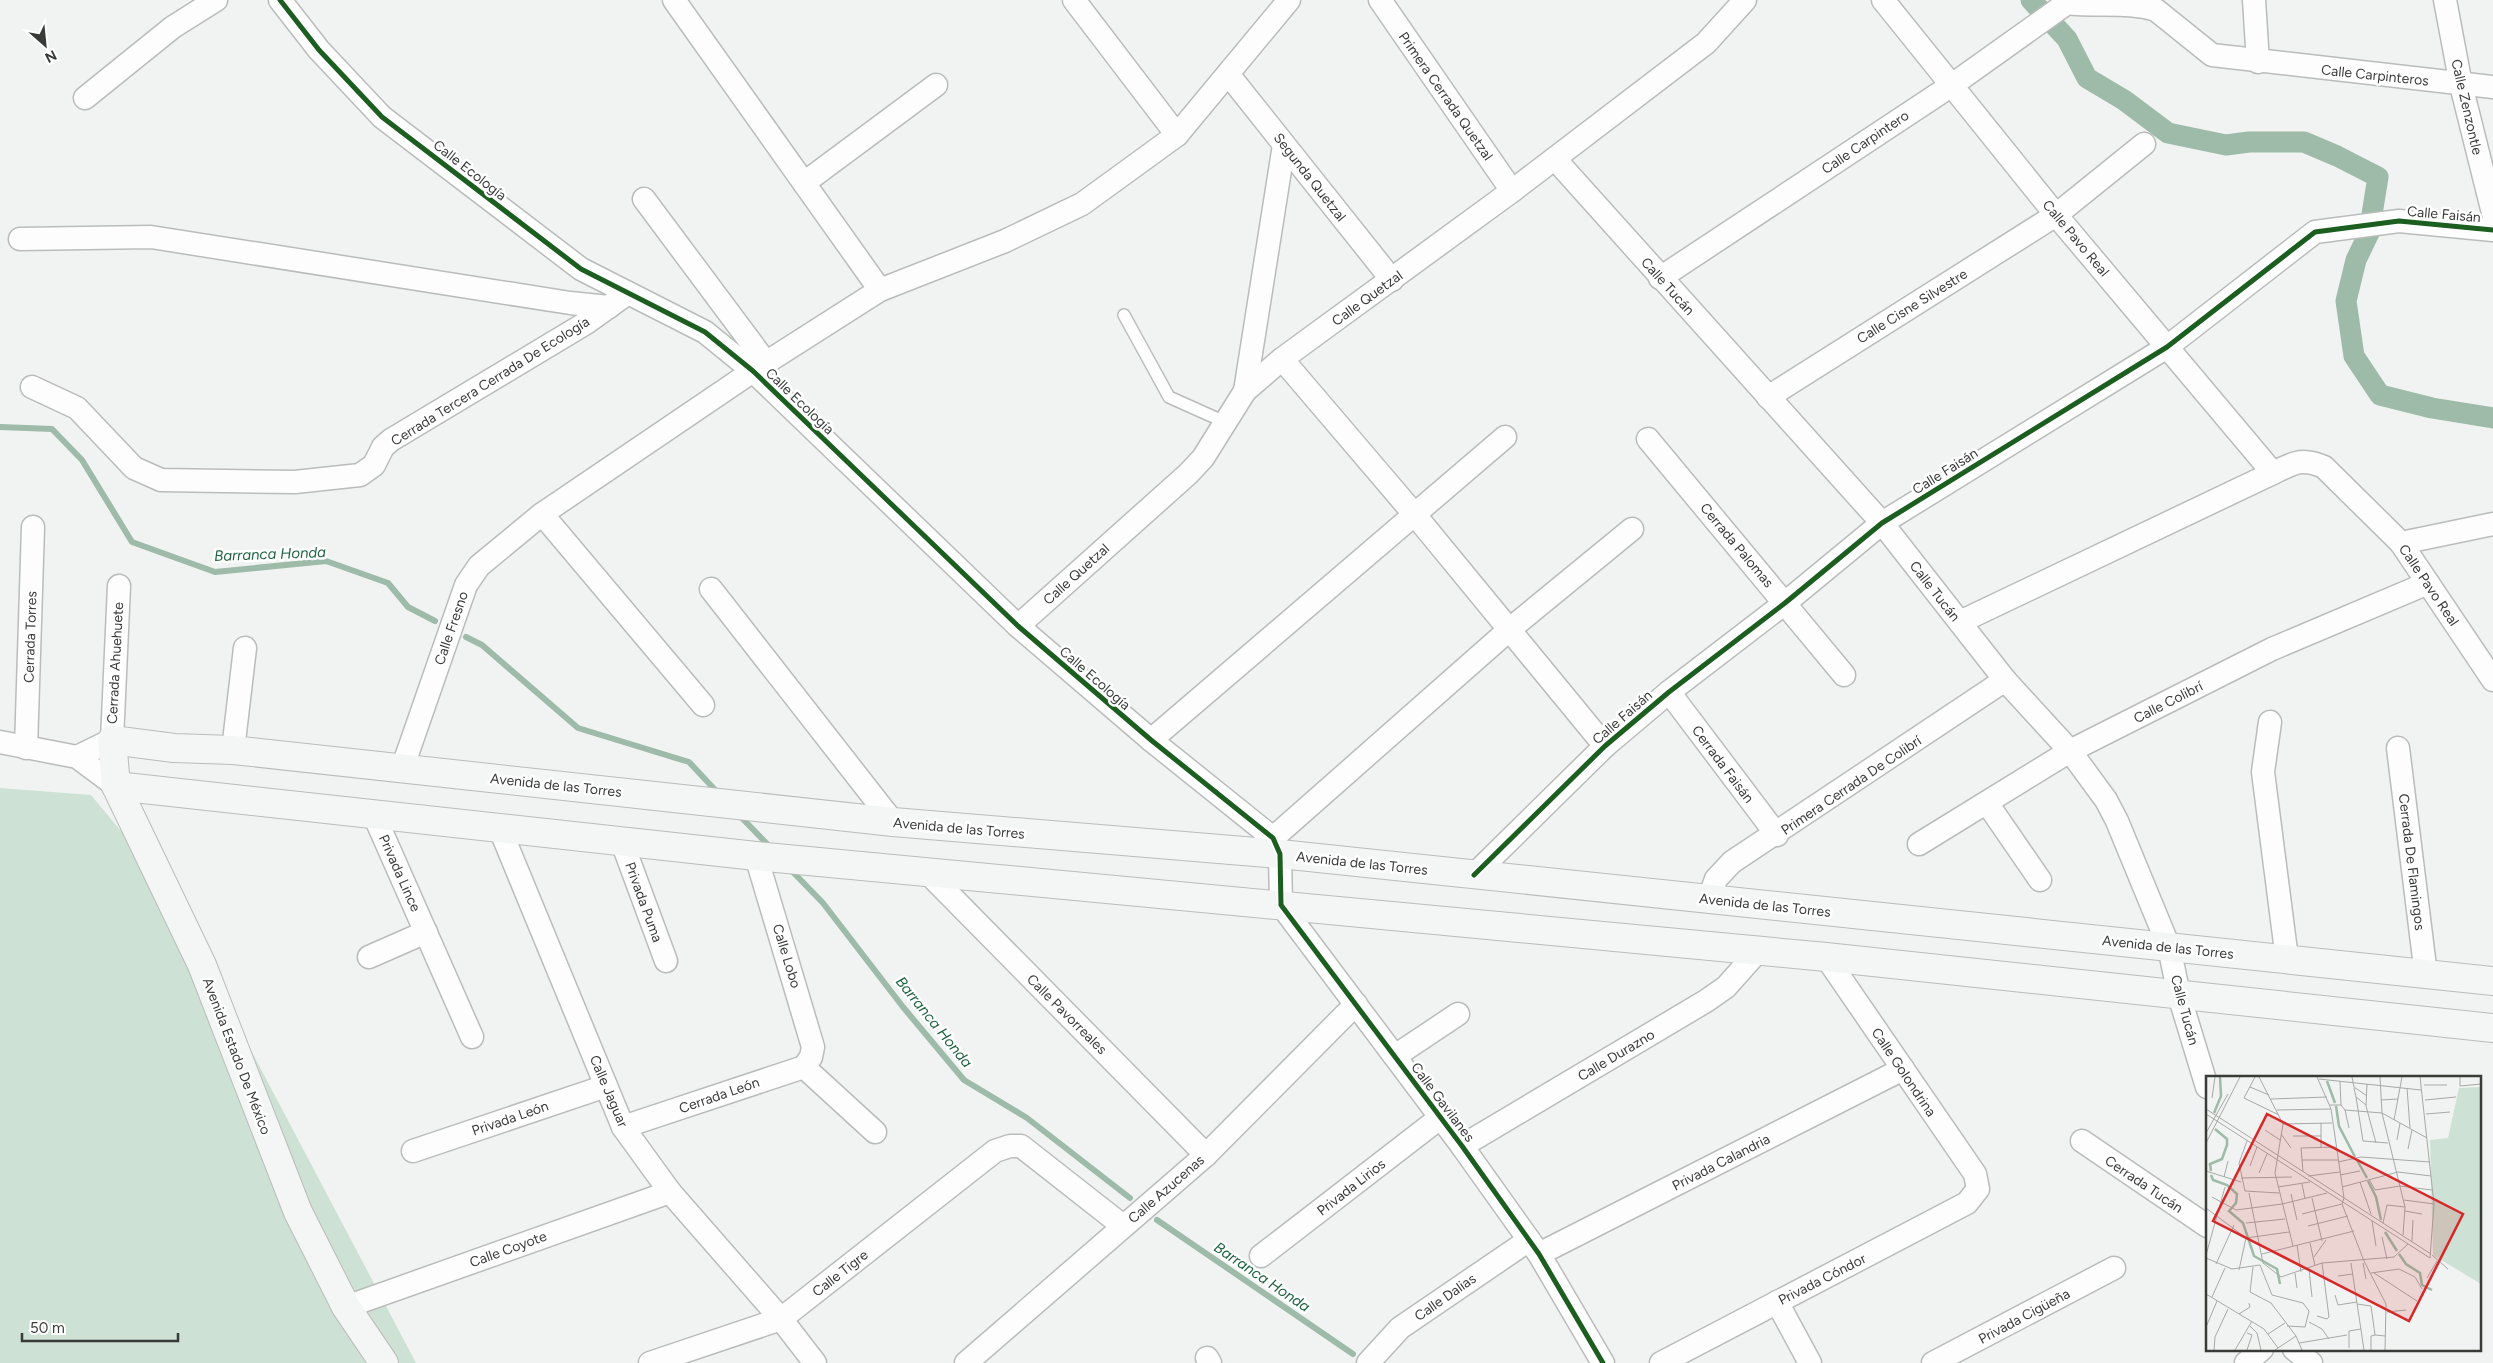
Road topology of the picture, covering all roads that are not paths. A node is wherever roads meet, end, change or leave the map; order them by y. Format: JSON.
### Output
{"nodes":[{"id":1,"x":216,"y":0,"type":"edge"},
{"id":2,"x":280,"y":0,"type":"edge"},
{"id":3,"x":674,"y":0,"type":"edge"},
{"id":4,"x":1074,"y":0,"type":"edge"},
{"id":5,"x":1380,"y":0,"type":"edge"},
{"id":6,"x":1745,"y":0,"type":"edge"},
{"id":7,"x":1883,"y":0,"type":"edge"},
{"id":8,"x":2254,"y":0,"type":"edge"},
{"id":9,"x":2445,"y":0,"type":"edge"},
{"id":10,"x":2066,"y":2,"type":"edge"},
{"id":11,"x":1280,"y":4,"type":"edge"},
{"id":12,"x":2258,"y":62,"type":"junction"},
{"id":13,"x":1228,"y":74,"type":"junction"},
{"id":14,"x":936,"y":85,"type":"dead end"},
{"id":15,"x":1952,"y":85,"type":"junction"},
{"id":16,"x":2461,"y":85,"type":"junction"},
{"id":17,"x":2493,"y":87,"type":"edge"},
{"id":18,"x":85,"y":98,"type":"dead end"},
{"id":19,"x":1177,"y":135,"type":"junction"},
{"id":20,"x":2144,"y":144,"type":"dead end"},
{"id":21,"x":1284,"y":145,"type":"junction"},
{"id":22,"x":1555,"y":159,"type":"junction"},
{"id":23,"x":804,"y":183,"type":"junction"},
{"id":24,"x":1512,"y":191,"type":"junction"},
{"id":25,"x":644,"y":199,"type":"dead end"},
{"id":26,"x":2493,"y":213,"type":"edge"},
{"id":27,"x":2056,"y":215,"type":"junction"},
{"id":28,"x":2493,"y":230,"type":"edge"},
{"id":29,"x":20,"y":239,"type":"dead end"},
{"id":30,"x":1660,"y":278,"type":"junction"},
{"id":31,"x":1392,"y":280,"type":"junction"},
{"id":32,"x":880,"y":290,"type":"junction"},
{"id":33,"x":628,"y":293,"type":"junction"},
{"id":34,"x":609,"y":306,"type":"junction"},
{"id":35,"x":1124,"y":315,"type":"dead end"},
{"id":36,"x":2166,"y":347,"type":"junction"},
{"id":37,"x":1282,"y":359,"type":"junction"},
{"id":38,"x":760,"y":367,"type":"junction"},
{"id":39,"x":32,"y":387,"type":"dead end"},
{"id":40,"x":1245,"y":391,"type":"junction"},
{"id":41,"x":1768,"y":397,"type":"junction"},
{"id":42,"x":1227,"y":424,"type":"junction"},
{"id":43,"x":1505,"y":437,"type":"dead end"},
{"id":44,"x":1648,"y":439,"type":"dead end"},
{"id":45,"x":2273,"y":473,"type":"junction"},
{"id":46,"x":542,"y":514,"type":"junction"},
{"id":47,"x":1415,"y":515,"type":"junction"},
{"id":48,"x":1882,"y":523,"type":"junction"},
{"id":49,"x":2493,"y":524,"type":"edge"},
{"id":50,"x":33,"y":526,"type":"dead end"},
{"id":51,"x":1632,"y":528,"type":"dead end"},
{"id":52,"x":2401,"y":543,"type":"junction"},
{"id":53,"x":2428,"y":583,"type":"junction"},
{"id":54,"x":119,"y":586,"type":"dead end"},
{"id":55,"x":712,"y":589,"type":"dead end"},
{"id":56,"x":1785,"y":603,"type":"junction"},
{"id":57,"x":1960,"y":622,"type":"junction"},
{"id":58,"x":1018,"y":626,"type":"junction"},
{"id":59,"x":1510,"y":629,"type":"junction"},
{"id":60,"x":245,"y":648,"type":"dead end"},
{"id":61,"x":1844,"y":675,"type":"dead end"},
{"id":62,"x":2005,"y":680,"type":"junction"},
{"id":63,"x":2493,"y":680,"type":"edge"},
{"id":64,"x":1669,"y":692,"type":"junction"},
{"id":65,"x":703,"y":705,"type":"dead end"},
{"id":66,"x":2270,"y":722,"type":"dead end"},
{"id":67,"x":112,"y":740,"type":"junction"},
{"id":68,"x":1151,"y":740,"type":"junction"},
{"id":69,"x":0,"y":742,"type":"edge"},
{"id":70,"x":1605,"y":746,"type":"junction"},
{"id":71,"x":26,"y":748,"type":"junction"},
{"id":72,"x":2398,"y":748,"type":"dead end"},
{"id":73,"x":232,"y":750,"type":"junction"},
{"id":74,"x":2070,"y":751,"type":"junction"},
{"id":75,"x":77,"y":757,"type":"junction"},
{"id":76,"x":402,"y":769,"type":"junction"},
{"id":77,"x":116,"y":786,"type":"junction"},
{"id":78,"x":1986,"y":803,"type":"junction"},
{"id":79,"x":374,"y":815,"type":"junction"},
{"id":80,"x":893,"y":822,"type":"junction"},
{"id":81,"x":500,"y":829,"type":"junction"},
{"id":82,"x":1777,"y":835,"type":"junction"},
{"id":83,"x":622,"y":842,"type":"junction"},
{"id":84,"x":1920,"y":844,"type":"dead end"},
{"id":85,"x":1276,"y":846,"type":"junction"},
{"id":86,"x":756,"y":856,"type":"junction"},
{"id":87,"x":928,"y":872,"type":"junction"},
{"id":88,"x":1474,"y":875,"type":"junction"},
{"id":89,"x":2040,"y":880,"type":"dead end"},
{"id":90,"x":1709,"y":899,"type":"junction"},
{"id":91,"x":1281,"y":905,"type":"junction"},
{"id":92,"x":426,"y":932,"type":"junction"},
{"id":93,"x":2169,"y":947,"type":"junction"},
{"id":94,"x":1759,"y":950,"type":"junction"},
{"id":95,"x":1826,"y":956,"type":"junction"},
{"id":96,"x":369,"y":957,"type":"dead end"},
{"id":97,"x":2287,"y":959,"type":"junction"},
{"id":98,"x":666,"y":961,"type":"dead end"},
{"id":99,"x":2426,"y":975,"type":"junction"},
{"id":100,"x":2493,"y":981,"type":"edge"},
{"id":101,"x":2179,"y":995,"type":"junction"},
{"id":102,"x":1356,"y":1004,"type":"junction"},
{"id":103,"x":1458,"y":1014,"type":"dead end"},
{"id":104,"x":2493,"y":1028,"type":"edge"},
{"id":105,"x":472,"y":1037,"type":"dead end"},
{"id":106,"x":1395,"y":1056,"type":"junction"},
{"id":107,"x":808,"y":1062,"type":"junction"},
{"id":108,"x":1903,"y":1070,"type":"junction"},
{"id":109,"x":2206,"y":1084,"type":"edge"},
{"id":110,"x":606,"y":1086,"type":"junction"},
{"id":111,"x":1441,"y":1118,"type":"junction"},
{"id":112,"x":623,"y":1128,"type":"junction"},
{"id":113,"x":875,"y":1132,"type":"dead end"},
{"id":114,"x":2082,"y":1141,"type":"dead end"},
{"id":115,"x":1462,"y":1146,"type":"junction"},
{"id":116,"x":413,"y":1151,"type":"dead end"},
{"id":117,"x":1206,"y":1155,"type":"junction"},
{"id":118,"x":1978,"y":1189,"type":"joint"},
{"id":119,"x":670,"y":1192,"type":"junction"},
{"id":120,"x":2206,"y":1225,"type":"edge"},
{"id":121,"x":1123,"y":1226,"type":"junction"},
{"id":122,"x":1534,"y":1247,"type":"junction"},
{"id":123,"x":1261,"y":1256,"type":"dead end"},
{"id":124,"x":2114,"y":1268,"type":"dead end"},
{"id":125,"x":1777,"y":1302,"type":"junction"},
{"id":126,"x":346,"y":1307,"type":"junction"},
{"id":127,"x":781,"y":1319,"type":"junction"},
{"id":128,"x":2261,"y":1350,"type":"edge"},
{"id":129,"x":2295,"y":1350,"type":"edge"},
{"id":130,"x":384,"y":1363,"type":"edge"},
{"id":131,"x":650,"y":1363,"type":"edge"},
{"id":132,"x":815,"y":1363,"type":"edge"},
{"id":133,"x":966,"y":1363,"type":"edge"},
{"id":134,"x":1368,"y":1363,"type":"edge"},
{"id":135,"x":1603,"y":1363,"type":"edge"},
{"id":136,"x":1661,"y":1363,"type":"edge"},
{"id":137,"x":1810,"y":1363,"type":"edge"},
{"id":138,"x":1933,"y":1363,"type":"edge"},
{"id":139,"x":2246,"y":1363,"type":"edge"},
{"id":140,"x":2311,"y":1363,"type":"edge"}],
"edges":[{"from":1,"to":18,"type":"street"},
{"from":2,"to":33,"type":"street","name":"Calle Ecología"},
{"from":3,"to":23,"type":"street"},
{"from":4,"to":19,"type":"street"},
{"from":5,"to":24,"type":"street","name":"Primera Cerrada Quetzal"},
{"from":6,"to":22,"type":"street","name":"Calle Quetzal"},
{"from":7,"to":15,"type":"street","name":"Calle Pavo Real"},
{"from":8,"to":12,"type":"street"},
{"from":9,"to":16,"type":"street","name":"Calle Zenzontle"},
{"from":10,"to":12,"type":"street","name":"Calle Carpinteros"},
{"from":10,"to":15,"type":"street","name":"Calle Carpintero"},
{"from":11,"to":13,"type":"street","name":"Calle Fresno"},
{"from":12,"to":16,"type":"street","name":"Calle Carpinteros"},
{"from":13,"to":19,"type":"street","name":"Calle Fresno"},
{"from":13,"to":21,"type":"street","name":"Segunda Quetzal"},
{"from":14,"to":23,"type":"street"},
{"from":15,"to":27,"type":"street","name":"Calle Pavo Real"},
{"from":15,"to":30,"type":"street","name":"Calle Carpintero"},
{"from":16,"to":17,"type":"street","name":"Calle Carpinteros"},
{"from":16,"to":26,"type":"street","name":"Calle Zenzontle"},
{"from":19,"to":32,"type":"street","name":"Calle Fresno"},
{"from":20,"to":27,"type":"street","name":"Calle Cisne Silvestre"},
{"from":21,"to":31,"type":"street","name":"Segunda Quetzal"},
{"from":21,"to":40,"type":"street"},
{"from":22,"to":24,"type":"street","name":"Calle Quetzal"},
{"from":22,"to":30,"type":"street","name":"Calle Tucán"},
{"from":23,"to":32,"type":"street"},
{"from":24,"to":31,"type":"street","name":"Calle Quetzal"},
{"from":25,"to":38,"type":"street"},
{"from":27,"to":36,"type":"street","name":"Calle Pavo Real"},
{"from":27,"to":41,"type":"street","name":"Calle Cisne Silvestre"},
{"from":28,"to":36,"type":"street","name":"Calle Faisán"},
{"from":29,"to":34,"type":"street"},
{"from":30,"to":41,"type":"street","name":"Calle Tucán"},
{"from":31,"to":37,"type":"street","name":"Calle Quetzal"},
{"from":32,"to":38,"type":"street","name":"Calle Fresno"},
{"from":33,"to":34,"type":"street","name":"Cerrada Tercera Cerrada De Ecología"},
{"from":33,"to":38,"type":"street","name":"Calle Ecología"},
{"from":34,"to":39,"type":"street","name":"Cerrada Tercera Cerrada De Ecología"},
{"from":35,"to":42,"type":"lane"},
{"from":36,"to":45,"type":"street","name":"Calle Pavo Real"},
{"from":36,"to":48,"type":"street","name":"Calle Faisán"},
{"from":37,"to":40,"type":"street","name":"Calle Quetzal"},
{"from":37,"to":47,"type":"street"},
{"from":38,"to":46,"type":"street","name":"Calle Fresno"},
{"from":38,"to":58,"type":"street","name":"Calle Ecología"},
{"from":40,"to":42,"type":"street","name":"Calle Quetzal"},
{"from":41,"to":48,"type":"street","name":"Calle Tucán"},
{"from":42,"to":58,"type":"street","name":"Calle Quetzal"},
{"from":43,"to":47,"type":"street"},
{"from":44,"to":56,"type":"street","name":"Cerrada Palomas"},
{"from":45,"to":52,"type":"street","name":"Calle Pavo Real"},
{"from":45,"to":57,"type":"street"},
{"from":46,"to":65,"type":"street"},
{"from":46,"to":76,"type":"street","name":"Calle Fresno"},
{"from":47,"to":59,"type":"street"},
{"from":47,"to":68,"type":"street"},
{"from":48,"to":56,"type":"street","name":"Calle Faisán"},
{"from":48,"to":57,"type":"street","name":"Calle Tucán"},
{"from":49,"to":52,"type":"street"},
{"from":50,"to":71,"type":"street","name":"Cerrada Torres"},
{"from":51,"to":59,"type":"street"},
{"from":52,"to":53,"type":"street","name":"Calle Pavo Real"},
{"from":53,"to":63,"type":"street","name":"Calle Pavo Real"},
{"from":53,"to":74,"type":"street","name":"Calle Colibrí"},
{"from":54,"to":67,"type":"street","name":"Cerrada Ahuehuete"},
{"from":55,"to":80,"type":"street"},
{"from":56,"to":61,"type":"street","name":"Cerrada Palomas"},
{"from":56,"to":64,"type":"street","name":"Calle Faisán"},
{"from":57,"to":62,"type":"street","name":"Calle Tucán"},
{"from":58,"to":68,"type":"street","name":"Calle Ecología"},
{"from":59,"to":70,"type":"street"},
{"from":59,"to":85,"type":"street"},
{"from":60,"to":73,"type":"street"},
{"from":62,"to":74,"type":"street","name":"Calle Tucán"},
{"from":62,"to":82,"type":"street","name":"Primera Cerrada De Colibrí"},
{"from":64,"to":70,"type":"street","name":"Calle Faisán"},
{"from":64,"to":82,"type":"street","name":"Cerrada Faisán"},
{"from":66,"to":97,"type":"street"},
{"from":67,"to":73,"type":"main road","name":"Avenida de las Torres"},
{"from":67,"to":75,"type":"street"},
{"from":67,"to":77,"type":"main road","name":"Avenida Estado De México"},
{"from":68,"to":85,"type":"street","name":"Calle Ecología"},
{"from":69,"to":71,"type":"street"},
{"from":70,"to":88,"type":"street","name":"Calle Faisán"},
{"from":71,"to":75,"type":"street"},
{"from":72,"to":99,"type":"street","name":"Cerrada De Flamingos"},
{"from":73,"to":76,"type":"main road","name":"Avenida de las Torres"},
{"from":74,"to":78,"type":"street","name":"Calle Colibrí"},
{"from":74,"to":93,"type":"street","name":"Calle Tucán"},
{"from":75,"to":77,"type":"street"},
{"from":76,"to":80,"type":"main road","name":"Avenida de las Torres"},
{"from":77,"to":79,"type":"main road"},
{"from":77,"to":126,"type":"main road","name":"Avenida Estado De México"},
{"from":78,"to":84,"type":"street","name":"Calle Colibrí"},
{"from":78,"to":89,"type":"street"},
{"from":79,"to":81,"type":"main road"},
{"from":79,"to":92,"type":"street","name":"Privada Lince"},
{"from":80,"to":85,"type":"main road","name":"Avenida de las Torres"},
{"from":81,"to":83,"type":"main road"},
{"from":81,"to":110,"type":"street","name":"Calle Jaguar"},
{"from":82,"to":90,"type":"street","name":"Primera Cerrada De Colibrí"},
{"from":83,"to":86,"type":"main road"},
{"from":83,"to":98,"type":"street","name":"Privada Puma"},
{"from":85,"to":88,"type":"main road","name":"Avenida de las Torres"},
{"from":85,"to":91,"type":"street"},
{"from":86,"to":87,"type":"main road"},
{"from":86,"to":107,"type":"street","name":"Calle Lobo"},
{"from":87,"to":91,"type":"main road"},
{"from":87,"to":117,"type":"street","name":"Calle Pavorreales"},
{"from":88,"to":90,"type":"main road","name":"Avenida de las Torres"},
{"from":90,"to":93,"type":"main road","name":"Avenida de las Torres"},
{"from":91,"to":94,"type":"main road"},
{"from":91,"to":102,"type":"street","name":"Calle Gavilanes"},
{"from":92,"to":96,"type":"street"},
{"from":92,"to":105,"type":"street","name":"Privada Lince"},
{"from":93,"to":97,"type":"main road","name":"Avenida de las Torres"},
{"from":93,"to":101,"type":"street","name":"Calle Tucán"},
{"from":94,"to":95,"type":"main road"},
{"from":94,"to":115,"type":"street","name":"Calle Durazno"},
{"from":95,"to":101,"type":"main road"},
{"from":95,"to":108,"type":"street","name":"Calle Golondrina"},
{"from":97,"to":99,"type":"main road","name":"Avenida de las Torres"},
{"from":99,"to":100,"type":"main road","name":"Avenida de las Torres"},
{"from":101,"to":104,"type":"main road"},
{"from":101,"to":109,"type":"street","name":"Calle Tucán"},
{"from":102,"to":106,"type":"street","name":"Calle Gavilanes"},
{"from":102,"to":117,"type":"street","name":"Calle Azucenas"},
{"from":103,"to":106,"type":"street"},
{"from":106,"to":111,"type":"street","name":"Calle Gavilanes"},
{"from":107,"to":112,"type":"street","name":"Cerrada León"},
{"from":107,"to":113,"type":"street"},
{"from":108,"to":118,"type":"street","name":"Calle Golondrina"},
{"from":108,"to":122,"type":"street","name":"Privada Calandria"},
{"from":110,"to":112,"type":"street","name":"Calle Jaguar"},
{"from":110,"to":116,"type":"street","name":"Privada León"},
{"from":111,"to":115,"type":"street","name":"Calle Gavilanes"},
{"from":111,"to":123,"type":"street","name":"Privada Lirios"},
{"from":112,"to":119,"type":"street","name":"Calle Jaguar"},
{"from":114,"to":120,"type":"street","name":"Cerrada Tucán"},
{"from":115,"to":122,"type":"street","name":"Calle Gavilanes"},
{"from":117,"to":121,"type":"street","name":"Calle Azucenas"},
{"from":118,"to":125,"type":"street","name":"Privada Cóndor"},
{"from":119,"to":126,"type":"street","name":"Calle Coyote"},
{"from":119,"to":127,"type":"street","name":"Calle Jaguar"},
{"from":121,"to":127,"type":"street","name":"Calle Tigre"},
{"from":121,"to":133,"type":"street","name":"Calle Azucenas"},
{"from":122,"to":134,"type":"street","name":"Calle Dalias"},
{"from":122,"to":135,"type":"street","name":"Calle Gavilanes"},
{"from":124,"to":138,"type":"street","name":"Privada Cigüeña"},
{"from":125,"to":136,"type":"street","name":"Privada Cóndor"},
{"from":125,"to":137,"type":"street"},
{"from":126,"to":130,"type":"main road","name":"Avenida Estado De México"},
{"from":127,"to":131,"type":"street","name":"Calle Tigre"},
{"from":127,"to":132,"type":"street","name":"Calle Jaguar"},
{"from":128,"to":139,"type":"street"},
{"from":129,"to":140,"type":"street"}]}
